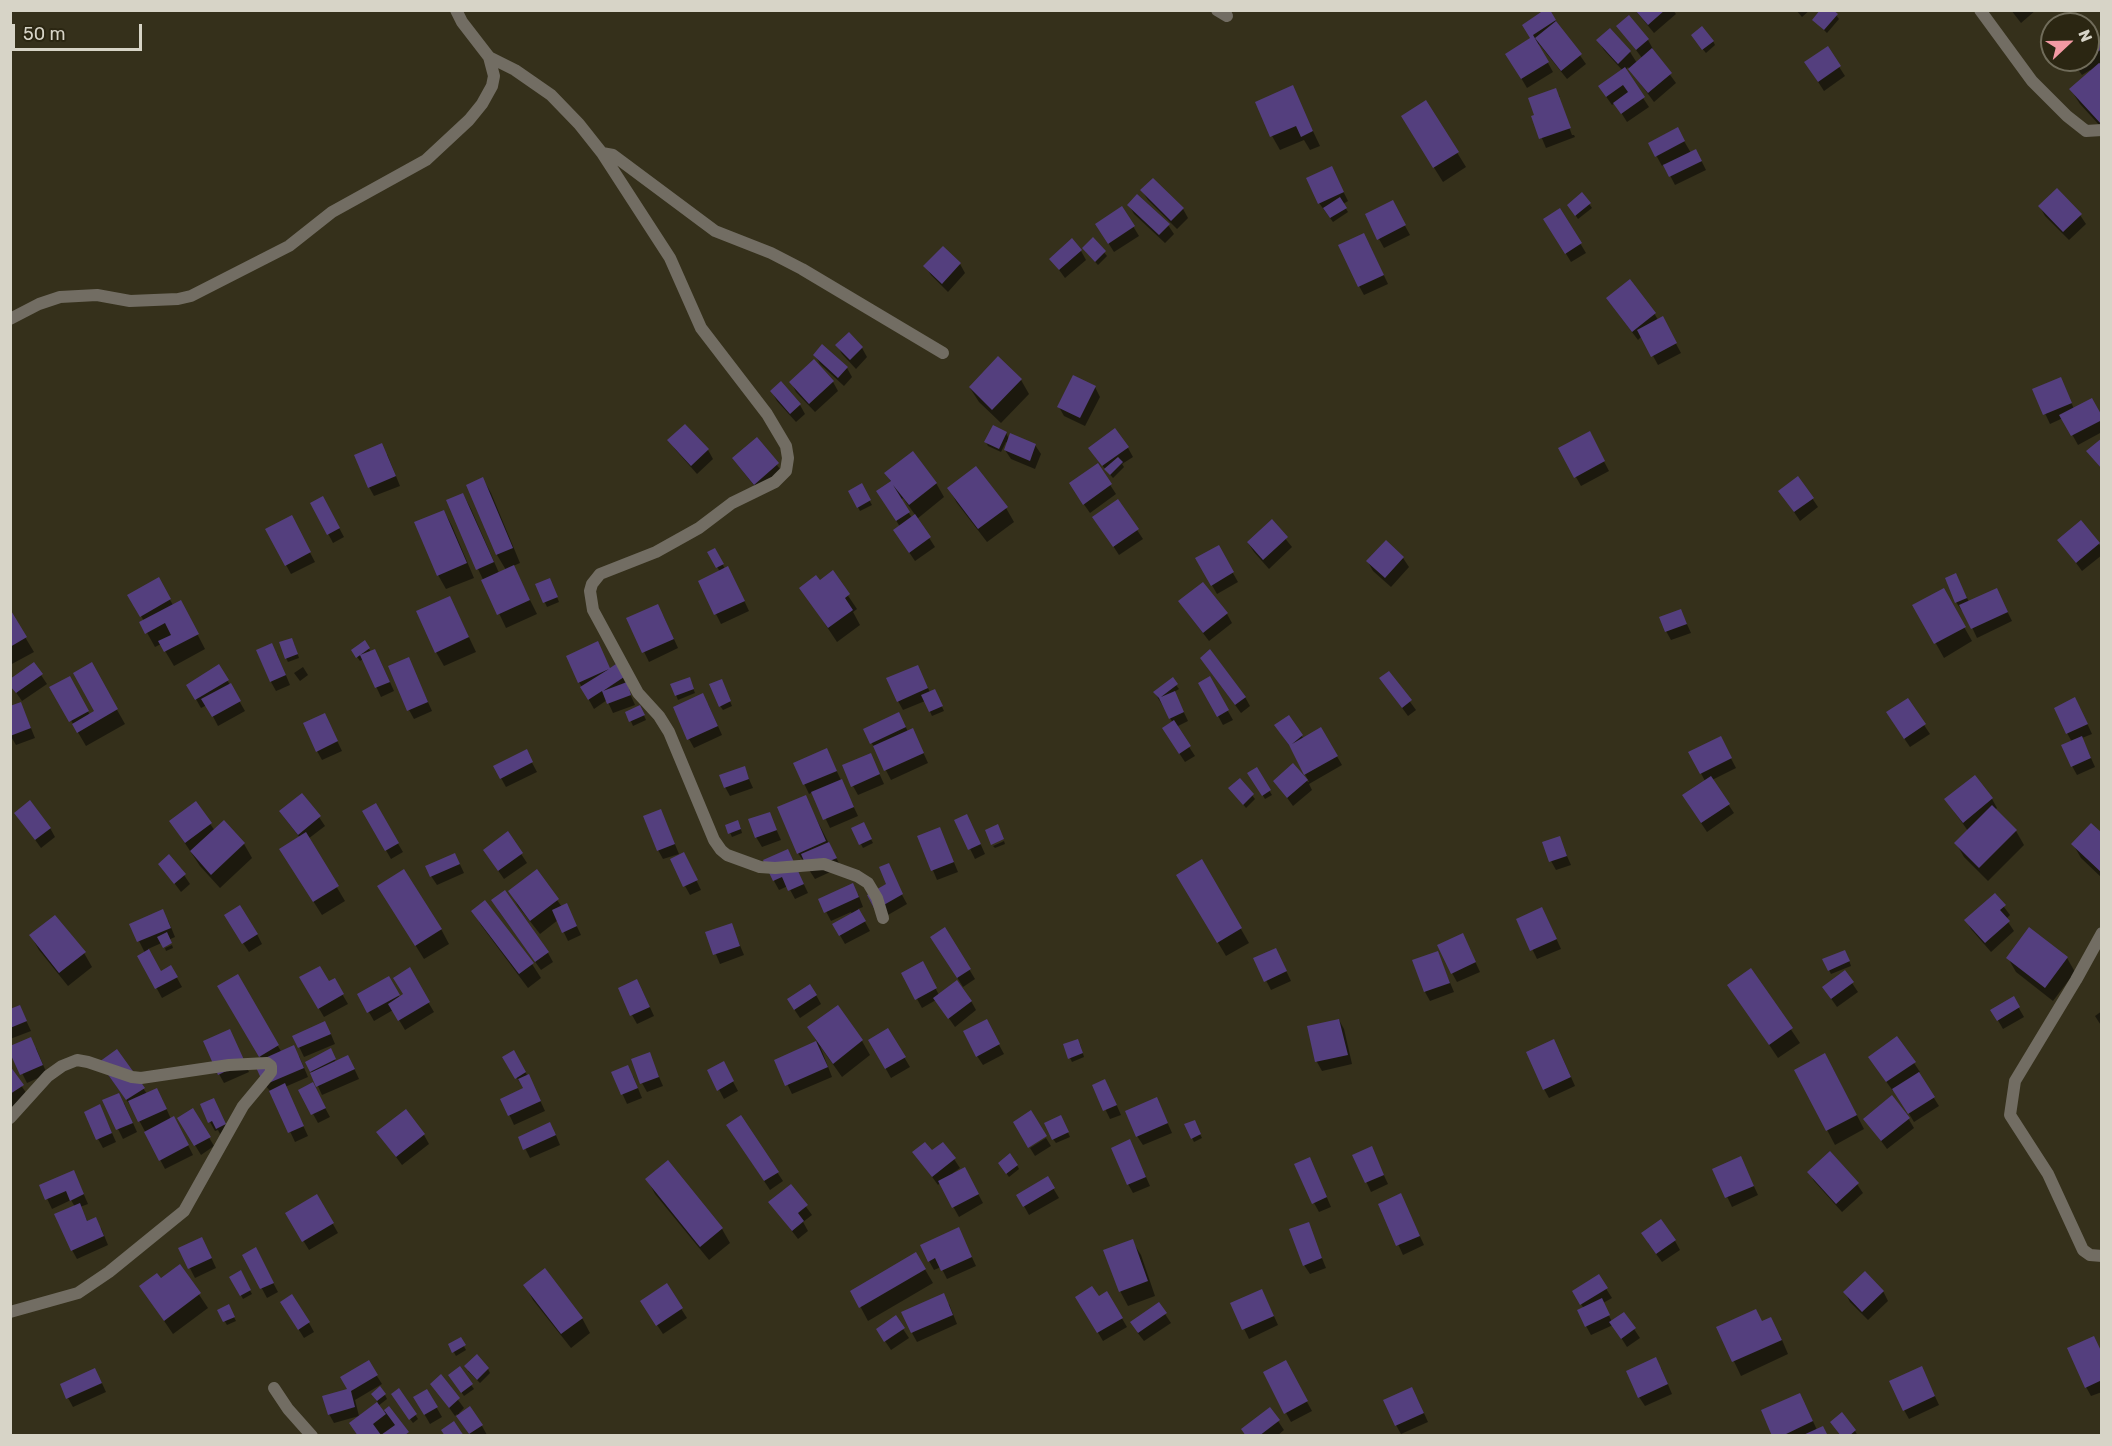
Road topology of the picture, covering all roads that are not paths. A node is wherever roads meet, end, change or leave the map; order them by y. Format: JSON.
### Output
{"nodes":[{"id":1,"x":456,"y":10,"type":"edge"},
{"id":2,"x":1980,"y":10,"type":"edge"},
{"id":3,"x":489,"y":57,"type":"junction"},
{"id":4,"x":2102,"y":130,"type":"edge"},
{"id":5,"x":602,"y":153,"type":"junction"},
{"id":6,"x":10,"y":320,"type":"edge"},
{"id":7,"x":943,"y":353,"type":"dead end"},
{"id":8,"x":883,"y":918,"type":"dead end"},
{"id":9,"x":2102,"y":933,"type":"edge"},
{"id":10,"x":10,"y":1118,"type":"edge"},
{"id":11,"x":2102,"y":1256,"type":"edge"},
{"id":12,"x":10,"y":1312,"type":"edge"},
{"id":13,"x":274,"y":1388,"type":"dead end"},
{"id":14,"x":312,"y":1436,"type":"edge"}],
"edges":[{"from":1,"to":3,"type":"street"},
{"from":2,"to":4,"type":"street"},
{"from":3,"to":5,"type":"street"},
{"from":3,"to":6,"type":"street"},
{"from":5,"to":7,"type":"street"},
{"from":5,"to":8,"type":"street"},
{"from":9,"to":11,"type":"street"},
{"from":10,"to":12,"type":"street"},
{"from":13,"to":14,"type":"street"}]}
